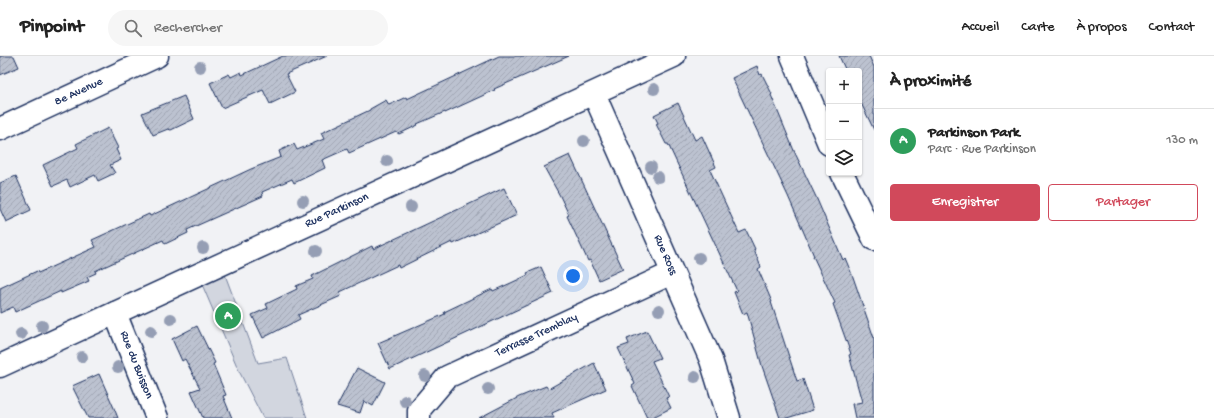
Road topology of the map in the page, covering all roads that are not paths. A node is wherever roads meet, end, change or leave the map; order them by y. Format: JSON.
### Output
{"nodes":[{"id":1,"x":157,"y":56,"type":"edge"},
{"id":2,"x":674,"y":56,"type":"edge"},
{"id":3,"x":792,"y":56,"type":"edge"},
{"id":4,"x":594,"y":94,"type":"junction"},
{"id":5,"x":0,"y":129,"type":"edge"},
{"id":6,"x":827,"y":140,"type":"edge"},
{"id":7,"x":843,"y":176,"type":"edge"},
{"id":8,"x":874,"y":239,"type":"edge"},
{"id":9,"x":672,"y":273,"type":"junction"},
{"id":10,"x":114,"y":313,"type":"junction"},
{"id":11,"x":0,"y":366,"type":"edge"},
{"id":12,"x":157,"y":418,"type":"edge"},
{"id":13,"x":419,"y":418,"type":"edge"},
{"id":14,"x":729,"y":418,"type":"edge"}],
"edges":[{"from":1,"to":5,"type":"street","name":"8e Avenue"},
{"from":2,"to":4,"type":"street","name":"Rue Parkinson"},
{"from":3,"to":6,"type":"street"},
{"from":4,"to":9,"type":"street","name":"Rue Ross"},
{"from":4,"to":10,"type":"street","name":"Rue Parkinson"},
{"from":7,"to":8,"type":"street"},
{"from":9,"to":13,"type":"street","name":"Terrasse Tremblay"},
{"from":9,"to":14,"type":"street","name":"Rue Ross"},
{"from":10,"to":11,"type":"street","name":"Rue Parkinson"},
{"from":10,"to":12,"type":"street","name":"Rue du Buisson"}]}
